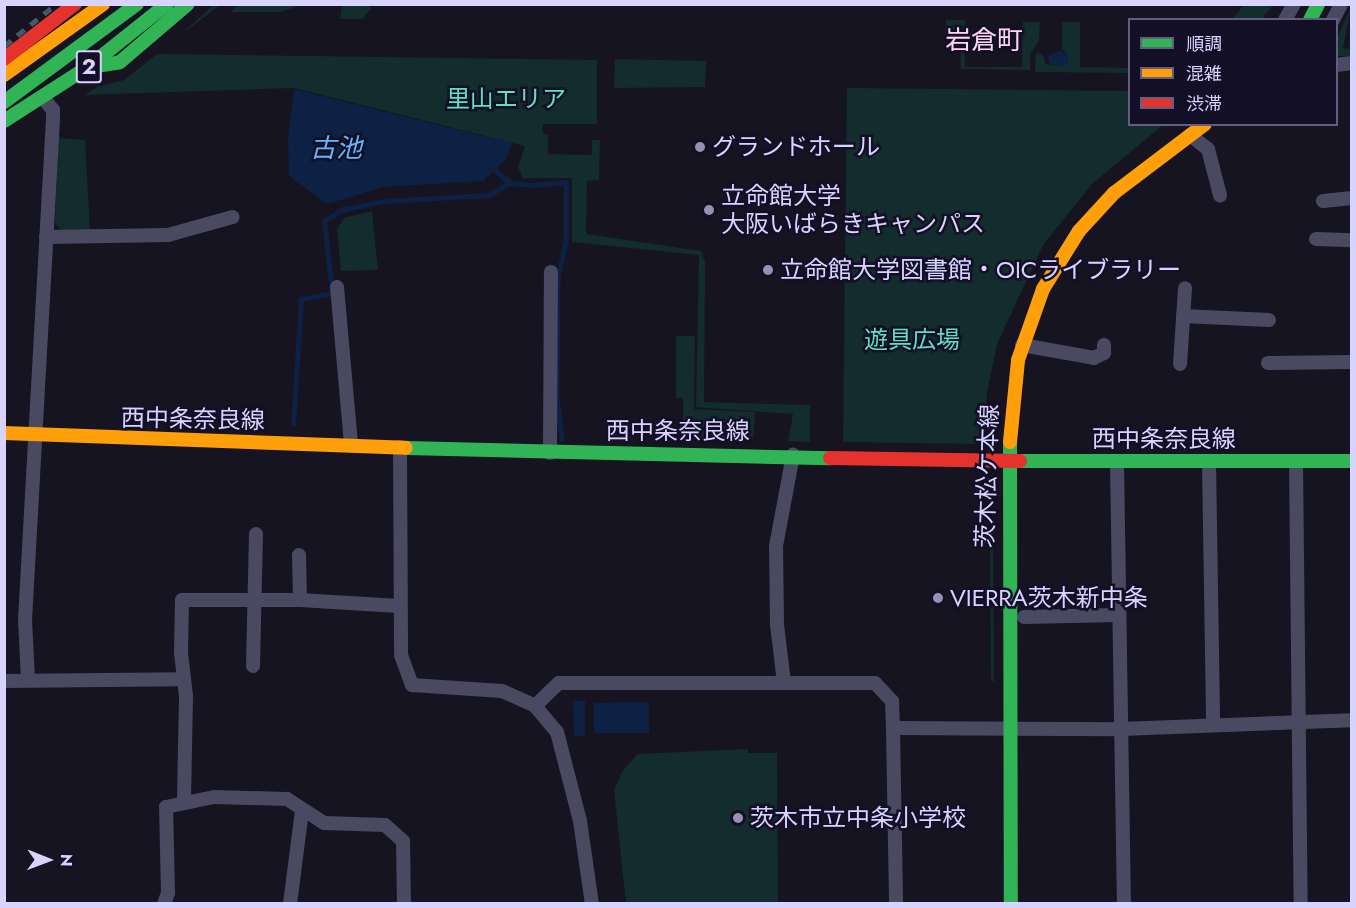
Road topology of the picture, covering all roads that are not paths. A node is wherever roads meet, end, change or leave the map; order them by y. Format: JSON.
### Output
{"nodes":[{"id":1,"x":75,"y":4,"type":"edge"},
{"id":2,"x":103,"y":4,"type":"edge"},
{"id":3,"x":137,"y":4,"type":"edge"},
{"id":4,"x":167,"y":4,"type":"edge"},
{"id":5,"x":188,"y":4,"type":"edge"},
{"id":6,"x":1294,"y":4,"type":"edge"},
{"id":7,"x":1318,"y":4,"type":"edge"},
{"id":8,"x":1341,"y":4,"type":"edge"},
{"id":9,"x":1286,"y":18,"type":"edge"},
{"id":10,"x":1311,"y":18,"type":"edge"},
{"id":11,"x":1334,"y":18,"type":"edge"},
{"id":12,"x":4,"y":59,"type":"edge"},
{"id":13,"x":88,"y":68,"type":"junction"},
{"id":14,"x":4,"y":75,"type":"edge"},
{"id":15,"x":42,"y":97,"type":"junction"},
{"id":16,"x":4,"y":102,"type":"edge"},
{"id":17,"x":4,"y":121,"type":"edge"},
{"id":18,"x":1210,"y":126,"type":"edge"},
{"id":19,"x":1195,"y":130,"type":"edge"},
{"id":20,"x":1220,"y":195,"type":"dead end"},
{"id":21,"x":1352,"y":198,"type":"edge"},
{"id":22,"x":1323,"y":201,"type":"dead end"},
{"id":23,"x":233,"y":217,"type":"dead end"},
{"id":24,"x":46,"y":237,"type":"junction"},
{"id":25,"x":1316,"y":239,"type":"dead end"},
{"id":26,"x":1352,"y":240,"type":"edge"},
{"id":27,"x":551,"y":272,"type":"dead end"},
{"id":28,"x":337,"y":287,"type":"dead end"},
{"id":29,"x":1185,"y":288,"type":"dead end"},
{"id":30,"x":1183,"y":316,"type":"junction"},
{"id":31,"x":1269,"y":320,"type":"dead end"},
{"id":32,"x":1022,"y":345,"type":"junction"},
{"id":33,"x":1104,"y":345,"type":"dead end"},
{"id":34,"x":1352,"y":362,"type":"edge"},
{"id":35,"x":1268,"y":363,"type":"dead end"},
{"id":36,"x":1180,"y":364,"type":"dead end"},
{"id":37,"x":4,"y":434,"type":"edge"},
{"id":38,"x":37,"y":437,"type":"junction"},
{"id":39,"x":351,"y":445,"type":"junction"},
{"id":40,"x":400,"y":447,"type":"junction"},
{"id":41,"x":550,"y":453,"type":"junction"},
{"id":42,"x":793,"y":455,"type":"junction"},
{"id":43,"x":1009,"y":461,"type":"junction"},
{"id":44,"x":1296,"y":461,"type":"junction"},
{"id":45,"x":1352,"y":461,"type":"edge"},
{"id":46,"x":1117,"y":462,"type":"junction"},
{"id":47,"x":1209,"y":462,"type":"junction"},
{"id":48,"x":256,"y":534,"type":"dead end"},
{"id":49,"x":299,"y":555,"type":"dead end"},
{"id":50,"x":254,"y":600,"type":"junction"},
{"id":51,"x":300,"y":600,"type":"junction"},
{"id":52,"x":399,"y":606,"type":"junction"},
{"id":53,"x":1118,"y":615,"type":"junction"},
{"id":54,"x":1023,"y":617,"type":"dead end"},
{"id":55,"x":253,"y":666,"type":"dead end"},
{"id":56,"x":28,"y":679,"type":"junction"},
{"id":57,"x":183,"y":679,"type":"junction"},
{"id":58,"x":4,"y":681,"type":"edge"},
{"id":59,"x":784,"y":683,"type":"junction"},
{"id":60,"x":535,"y":706,"type":"junction"},
{"id":61,"x":1352,"y":720,"type":"edge"},
{"id":62,"x":1297,"y":721,"type":"junction"},
{"id":63,"x":1213,"y":724,"type":"junction"},
{"id":64,"x":893,"y":728,"type":"junction"},
{"id":65,"x":1007,"y":728,"type":"junction"},
{"id":66,"x":1120,"y":729,"type":"junction"},
{"id":67,"x":184,"y":800,"type":"junction"},
{"id":68,"x":302,"y":810,"type":"junction"},
{"id":69,"x":164,"y":903,"type":"edge"},
{"id":70,"x":290,"y":903,"type":"edge"},
{"id":71,"x":404,"y":903,"type":"edge"},
{"id":72,"x":592,"y":903,"type":"edge"},
{"id":73,"x":896,"y":903,"type":"edge"},
{"id":74,"x":1011,"y":903,"type":"edge"},
{"id":75,"x":1124,"y":903,"type":"edge"},
{"id":76,"x":1301,"y":903,"type":"edge"}],
"edges":[{"from":1,"to":12,"type":"main road","number":"2"},
{"from":2,"to":14,"type":"main road"},
{"from":3,"to":16,"type":"main road"},
{"from":4,"to":13,"type":"main road","number":"2"},
{"from":5,"to":13,"type":"main road"},
{"from":6,"to":9,"type":"street"},
{"from":7,"to":10,"type":"main road"},
{"from":8,"to":11,"type":"street"},
{"from":13,"to":15,"type":"main road","number":"2"},
{"from":15,"to":17,"type":"main road","number":"2"},
{"from":15,"to":24,"type":"street"},
{"from":18,"to":19,"type":"street"},
{"from":19,"to":20,"type":"street"},
{"from":19,"to":32,"type":"main road","name":"茨木松ケ本線"},
{"from":21,"to":22,"type":"street"},
{"from":23,"to":24,"type":"street"},
{"from":24,"to":38,"type":"street"},
{"from":25,"to":26,"type":"street"},
{"from":27,"to":41,"type":"street"},
{"from":28,"to":39,"type":"street"},
{"from":29,"to":30,"type":"street"},
{"from":30,"to":31,"type":"street"},
{"from":30,"to":36,"type":"street"},
{"from":32,"to":33,"type":"street"},
{"from":32,"to":43,"type":"main road","name":"茨木松ケ本線"},
{"from":34,"to":35,"type":"street"},
{"from":37,"to":38,"type":"main road","name":"西中条奈良線"},
{"from":38,"to":39,"type":"main road","name":"西中条奈良線"},
{"from":38,"to":56,"type":"street"},
{"from":39,"to":40,"type":"main road","name":"西中条奈良線"},
{"from":40,"to":41,"type":"main road","name":"西中条奈良線"},
{"from":40,"to":52,"type":"street"},
{"from":41,"to":42,"type":"main road","name":"西中条奈良線"},
{"from":42,"to":43,"type":"main road","name":"西中条奈良線"},
{"from":42,"to":59,"type":"street"},
{"from":43,"to":46,"type":"main road","name":"西中条奈良線"},
{"from":43,"to":65,"type":"main road","name":"茨木松ケ本線"},
{"from":44,"to":45,"type":"main road","name":"西中条奈良線"},
{"from":44,"to":47,"type":"main road","name":"西中条奈良線"},
{"from":44,"to":62,"type":"street"},
{"from":46,"to":47,"type":"main road","name":"西中条奈良線"},
{"from":46,"to":53,"type":"street"},
{"from":47,"to":63,"type":"street"},
{"from":48,"to":50,"type":"street"},
{"from":49,"to":51,"type":"street"},
{"from":50,"to":51,"type":"street"},
{"from":50,"to":55,"type":"street"},
{"from":50,"to":57,"type":"street"},
{"from":51,"to":52,"type":"street"},
{"from":52,"to":60,"type":"street"},
{"from":53,"to":54,"type":"street"},
{"from":53,"to":66,"type":"street"},
{"from":56,"to":57,"type":"street"},
{"from":56,"to":58,"type":"street"},
{"from":57,"to":67,"type":"street"},
{"from":59,"to":60,"type":"street"},
{"from":59,"to":64,"type":"street"},
{"from":60,"to":72,"type":"street"},
{"from":61,"to":62,"type":"street"},
{"from":62,"to":63,"type":"street"},
{"from":62,"to":76,"type":"street"},
{"from":63,"to":66,"type":"street"},
{"from":64,"to":65,"type":"street"},
{"from":64,"to":73,"type":"street"},
{"from":65,"to":66,"type":"street"},
{"from":65,"to":74,"type":"main road","name":"茨木松ケ本線"},
{"from":66,"to":75,"type":"street"},
{"from":67,"to":68,"type":"street"},
{"from":67,"to":69,"type":"street"},
{"from":68,"to":70,"type":"street"},
{"from":68,"to":71,"type":"street"}]}
